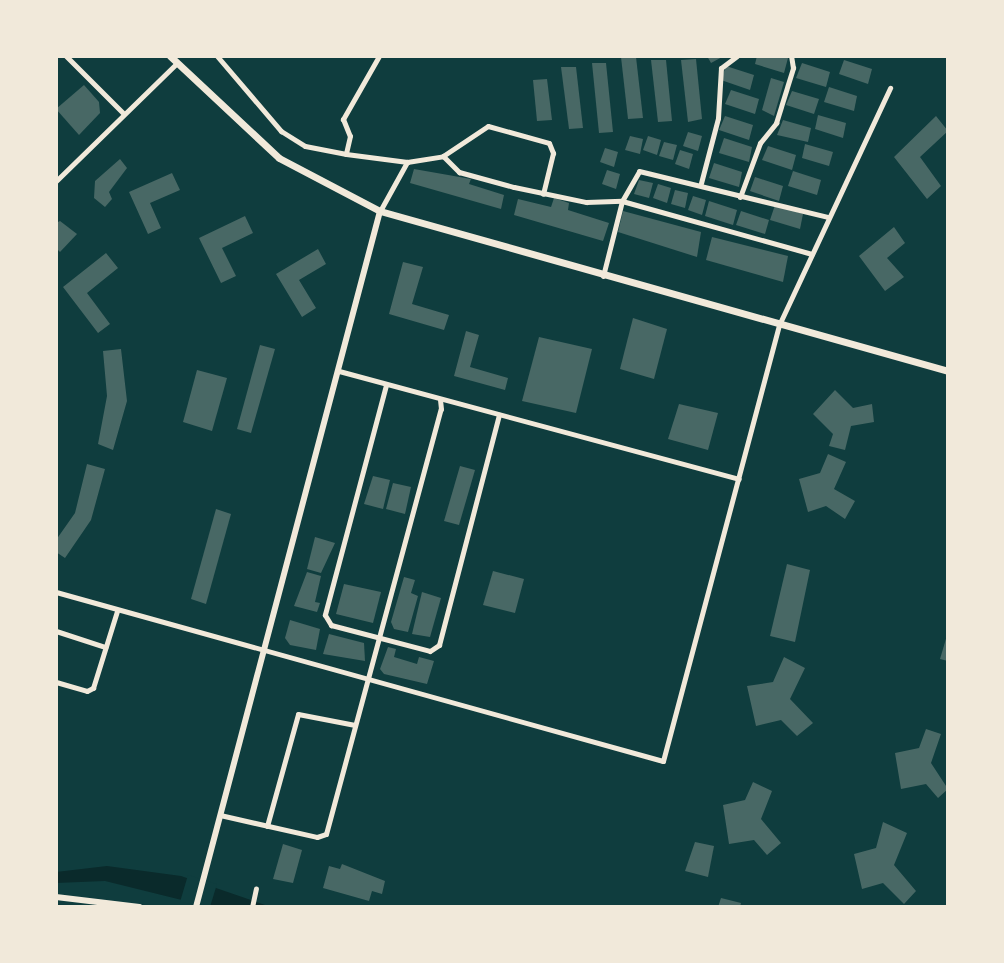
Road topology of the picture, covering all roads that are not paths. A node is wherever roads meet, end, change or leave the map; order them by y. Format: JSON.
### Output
{"nodes":[{"id":1,"x":66,"y":56,"type":"edge"},
{"id":2,"x":170,"y":56,"type":"edge"},
{"id":3,"x":217,"y":56,"type":"edge"},
{"id":4,"x":379,"y":56,"type":"edge"},
{"id":5,"x":737,"y":56,"type":"edge"},
{"id":6,"x":791,"y":56,"type":"edge"},
{"id":7,"x":177,"y":63,"type":"junction"},
{"id":8,"x":890,"y":88,"type":"dead end"},
{"id":9,"x":123,"y":113,"type":"junction"},
{"id":10,"x":346,"y":154,"type":"junction"},
{"id":11,"x":443,"y":156,"type":"junction"},
{"id":12,"x":407,"y":162,"type":"junction"},
{"id":13,"x":56,"y":181,"type":"edge"},
{"id":14,"x":701,"y":183,"type":"junction"},
{"id":15,"x":543,"y":194,"type":"junction"},
{"id":16,"x":740,"y":197,"type":"junction"},
{"id":17,"x":622,"y":201,"type":"junction"},
{"id":18,"x":380,"y":211,"type":"junction"},
{"id":19,"x":828,"y":217,"type":"junction"},
{"id":20,"x":812,"y":254,"type":"junction"},
{"id":21,"x":603,"y":276,"type":"junction"},
{"id":22,"x":779,"y":325,"type":"junction"},
{"id":23,"x":339,"y":371,"type":"junction"},
{"id":24,"x":948,"y":371,"type":"edge"},
{"id":25,"x":386,"y":385,"type":"junction"},
{"id":26,"x":440,"y":399,"type":"junction"},
{"id":27,"x":499,"y":415,"type":"junction"},
{"id":28,"x":739,"y":479,"type":"junction"},
{"id":29,"x":56,"y":592,"type":"edge"},
{"id":30,"x":117,"y":611,"type":"junction"},
{"id":31,"x":56,"y":631,"type":"edge"},
{"id":32,"x":378,"y":636,"type":"junction"},
{"id":33,"x":105,"y":646,"type":"junction"},
{"id":34,"x":261,"y":653,"type":"junction"},
{"id":35,"x":367,"y":681,"type":"junction"},
{"id":36,"x":56,"y":682,"type":"edge"},
{"id":37,"x":355,"y":724,"type":"junction"},
{"id":38,"x":220,"y":815,"type":"junction"},
{"id":39,"x":267,"y":826,"type":"junction"},
{"id":40,"x":255,"y":892,"type":"dead end"},
{"id":41,"x":56,"y":897,"type":"edge"},
{"id":42,"x":139,"y":907,"type":"edge"},
{"id":43,"x":196,"y":907,"type":"edge"},
{"id":44,"x":252,"y":907,"type":"edge"}],
"edges":[{"from":1,"to":9,"type":"street"},
{"from":2,"to":7,"type":"main road"},
{"from":3,"to":10,"type":"street"},
{"from":4,"to":10,"type":"street"},
{"from":5,"to":14,"type":"street"},
{"from":6,"to":16,"type":"street"},
{"from":7,"to":9,"type":"street"},
{"from":7,"to":18,"type":"main road"},
{"from":8,"to":19,"type":"street"},
{"from":9,"to":13,"type":"street"},
{"from":10,"to":12,"type":"street"},
{"from":11,"to":12,"type":"street"},
{"from":11,"to":15,"type":"street"},
{"from":11,"to":15,"type":"street"},
{"from":12,"to":18,"type":"street"},
{"from":14,"to":16,"type":"street"},
{"from":14,"to":17,"type":"street"},
{"from":15,"to":17,"type":"street"},
{"from":16,"to":19,"type":"street"},
{"from":17,"to":20,"type":"street"},
{"from":17,"to":21,"type":"street"},
{"from":18,"to":21,"type":"main road"},
{"from":18,"to":23,"type":"street"},
{"from":19,"to":20,"type":"street"},
{"from":20,"to":22,"type":"street"},
{"from":21,"to":22,"type":"main road"},
{"from":22,"to":24,"type":"main road"},
{"from":22,"to":28,"type":"street"},
{"from":23,"to":25,"type":"street"},
{"from":23,"to":34,"type":"street"},
{"from":25,"to":26,"type":"street"},
{"from":25,"to":32,"type":"street"},
{"from":26,"to":27,"type":"street"},
{"from":26,"to":32,"type":"street"},
{"from":27,"to":28,"type":"street"},
{"from":27,"to":32,"type":"street"},
{"from":28,"to":35,"type":"street"},
{"from":29,"to":30,"type":"street"},
{"from":30,"to":33,"type":"street"},
{"from":30,"to":34,"type":"street"},
{"from":31,"to":33,"type":"street"},
{"from":32,"to":35,"type":"street"},
{"from":33,"to":36,"type":"street"},
{"from":34,"to":35,"type":"street"},
{"from":34,"to":38,"type":"street"},
{"from":35,"to":37,"type":"street"},
{"from":37,"to":39,"type":"street"},
{"from":37,"to":39,"type":"street"},
{"from":38,"to":39,"type":"street"},
{"from":38,"to":43,"type":"street"},
{"from":40,"to":44,"type":"street"},
{"from":41,"to":42,"type":"street"}]}
